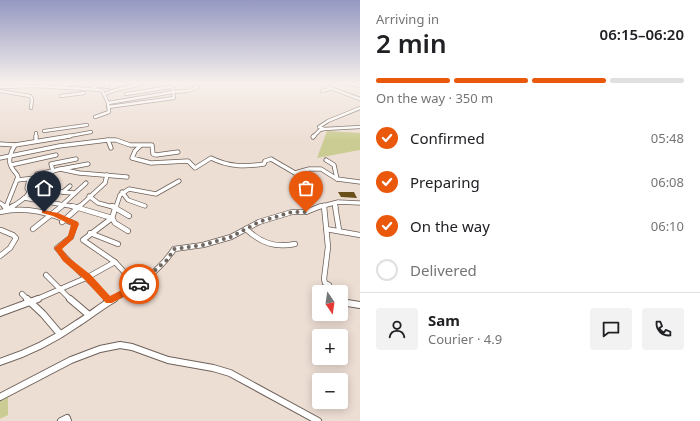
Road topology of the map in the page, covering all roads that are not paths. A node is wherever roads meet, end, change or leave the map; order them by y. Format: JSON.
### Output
{"nodes":[{"id":1,"x":32,"y":103,"type":"edge"},
{"id":2,"x":108,"y":103,"type":"edge"},
{"id":3,"x":128,"y":103,"type":"edge"},
{"id":4,"x":145,"y":103,"type":"edge"},
{"id":5,"x":130,"y":106,"type":"junction"},
{"id":6,"x":108,"y":107,"type":"junction"},
{"id":7,"x":31,"y":108,"type":"dead end"},
{"id":8,"x":360,"y":108,"type":"edge"},
{"id":9,"x":95,"y":117,"type":"dead end"},
{"id":10,"x":87,"y":125,"type":"dead end"},
{"id":11,"x":360,"y":127,"type":"edge"},
{"id":12,"x":326,"y":129,"type":"junction"},
{"id":13,"x":57,"y":130,"type":"junction"},
{"id":14,"x":44,"y":131,"type":"dead end"},
{"id":15,"x":91,"y":132,"type":"dead end"},
{"id":16,"x":36,"y":133,"type":"dead end"},
{"id":17,"x":313,"y":137,"type":"dead end"},
{"id":18,"x":58,"y":138,"type":"junction"},
{"id":19,"x":108,"y":140,"type":"junction"},
{"id":20,"x":36,"y":141,"type":"junction"},
{"id":21,"x":0,"y":144,"type":"edge"},
{"id":22,"x":15,"y":144,"type":"junction"},
{"id":23,"x":59,"y":146,"type":"junction"},
{"id":24,"x":140,"y":146,"type":"junction"},
{"id":25,"x":111,"y":148,"type":"dead end"},
{"id":26,"x":178,"y":152,"type":"dead end"},
{"id":27,"x":56,"y":154,"type":"dead end"},
{"id":28,"x":10,"y":157,"type":"junction"},
{"id":29,"x":0,"y":158,"type":"edge"},
{"id":30,"x":76,"y":159,"type":"dead end"},
{"id":31,"x":326,"y":160,"type":"dead end"},
{"id":32,"x":88,"y":164,"type":"dead end"},
{"id":33,"x":11,"y":165,"type":"junction"},
{"id":34,"x":61,"y":169,"type":"junction"},
{"id":35,"x":52,"y":171,"type":"junction"},
{"id":36,"x":37,"y":174,"type":"dead end"},
{"id":37,"x":107,"y":175,"type":"junction"},
{"id":38,"x":127,"y":177,"type":"dead end"},
{"id":39,"x":337,"y":179,"type":"junction"},
{"id":40,"x":17,"y":180,"type":"junction"},
{"id":41,"x":29,"y":180,"type":"junction"},
{"id":42,"x":179,"y":181,"type":"dead end"},
{"id":43,"x":360,"y":182,"type":"edge"},
{"id":44,"x":86,"y":183,"type":"dead end"},
{"id":45,"x":70,"y":186,"type":"dead end"},
{"id":46,"x":29,"y":192,"type":"junction"},
{"id":47,"x":63,"y":192,"type":"junction"},
{"id":48,"x":75,"y":192,"type":"junction"},
{"id":49,"x":122,"y":192,"type":"junction"},
{"id":50,"x":90,"y":196,"type":"junction"},
{"id":51,"x":24,"y":198,"type":"junction"},
{"id":52,"x":0,"y":203,"type":"edge"},
{"id":53,"x":334,"y":203,"type":"junction"},
{"id":54,"x":360,"y":203,"type":"edge"},
{"id":55,"x":64,"y":204,"type":"junction"},
{"id":56,"x":324,"y":205,"type":"junction"},
{"id":57,"x":145,"y":206,"type":"dead end"},
{"id":58,"x":78,"y":207,"type":"junction"},
{"id":59,"x":115,"y":208,"type":"junction"},
{"id":60,"x":7,"y":209,"type":"junction"},
{"id":61,"x":0,"y":212,"type":"edge"},
{"id":62,"x":52,"y":214,"type":"junction"},
{"id":63,"x":129,"y":216,"type":"dead end"},
{"id":64,"x":112,"y":218,"type":"junction"},
{"id":65,"x":64,"y":220,"type":"junction"},
{"id":66,"x":33,"y":228,"type":"dead end"},
{"id":67,"x":246,"y":229,"type":"junction"},
{"id":68,"x":326,"y":229,"type":"junction"},
{"id":69,"x":2,"y":230,"type":"dead end"},
{"id":70,"x":339,"y":230,"type":"junction"},
{"id":71,"x":128,"y":231,"type":"dead end"},
{"id":72,"x":90,"y":233,"type":"junction"},
{"id":73,"x":360,"y":235,"type":"edge"},
{"id":74,"x":118,"y":244,"type":"dead end"},
{"id":75,"x":295,"y":244,"type":"dead end"},
{"id":76,"x":0,"y":256,"type":"edge"},
{"id":77,"x":115,"y":262,"type":"junction"},
{"id":78,"x":46,"y":275,"type":"dead end"},
{"id":79,"x":88,"y":277,"type":"junction"},
{"id":80,"x":329,"y":285,"type":"dead end"},
{"id":81,"x":137,"y":286,"type":"junction"},
{"id":82,"x":60,"y":290,"type":"junction"},
{"id":83,"x":22,"y":294,"type":"dead end"},
{"id":84,"x":109,"y":301,"type":"junction"},
{"id":85,"x":31,"y":302,"type":"junction"},
{"id":86,"x":348,"y":303,"type":"edge"},
{"id":87,"x":360,"y":305,"type":"edge"},
{"id":88,"x":0,"y":313,"type":"edge"},
{"id":89,"x":89,"y":315,"type":"junction"},
{"id":90,"x":60,"y":334,"type":"junction"},
{"id":91,"x":0,"y":362,"type":"edge"},
{"id":92,"x":0,"y":397,"type":"edge"},
{"id":93,"x":318,"y":421,"type":"edge"}],
"edges":[{"from":1,"to":7,"type":"street"},
{"from":2,"to":6,"type":"street"},
{"from":3,"to":5,"type":"street"},
{"from":4,"to":5,"type":"street"},
{"from":5,"to":6,"type":"street"},
{"from":6,"to":9,"type":"street"},
{"from":8,"to":12,"type":"street"},
{"from":10,"to":13,"type":"street"},
{"from":11,"to":12,"type":"street"},
{"from":12,"to":17,"type":"street"},
{"from":13,"to":14,"type":"street"},
{"from":13,"to":18,"type":"street"},
{"from":15,"to":18,"type":"street"},
{"from":16,"to":20,"type":"street"},
{"from":18,"to":20,"type":"street"},
{"from":18,"to":23,"type":"street"},
{"from":19,"to":23,"type":"street"},
{"from":19,"to":24,"type":"street"},
{"from":19,"to":25,"type":"street"},
{"from":20,"to":22,"type":"street"},
{"from":21,"to":22,"type":"street"},
{"from":22,"to":28,"type":"street"},
{"from":23,"to":28,"type":"street"},
{"from":24,"to":26,"type":"street"},
{"from":24,"to":39,"type":"street"},
{"from":27,"to":33,"type":"street"},
{"from":28,"to":29,"type":"street"},
{"from":28,"to":33,"type":"street"},
{"from":30,"to":35,"type":"street"},
{"from":31,"to":39,"type":"street"},
{"from":32,"to":34,"type":"street"},
{"from":33,"to":40,"type":"street"},
{"from":34,"to":35,"type":"street"},
{"from":34,"to":37,"type":"street"},
{"from":35,"to":36,"type":"street"},
{"from":35,"to":41,"type":"street"},
{"from":37,"to":38,"type":"street"},
{"from":37,"to":50,"type":"street"},
{"from":39,"to":43,"type":"street"},
{"from":40,"to":41,"type":"street"},
{"from":40,"to":60,"type":"street"},
{"from":41,"to":46,"type":"street"},
{"from":42,"to":49,"type":"street"},
{"from":44,"to":48,"type":"street"},
{"from":45,"to":47,"type":"street"},
{"from":46,"to":47,"type":"street"},
{"from":46,"to":51,"type":"street"},
{"from":47,"to":48,"type":"street"},
{"from":48,"to":55,"type":"street"},
{"from":49,"to":57,"type":"street"},
{"from":49,"to":59,"type":"street"},
{"from":50,"to":58,"type":"street"},
{"from":50,"to":59,"type":"street"},
{"from":51,"to":55,"type":"street"},
{"from":51,"to":60,"type":"street"},
{"from":52,"to":60,"type":"street"},
{"from":53,"to":54,"type":"street"},
{"from":53,"to":56,"type":"street"},
{"from":53,"to":70,"type":"street"},
{"from":55,"to":58,"type":"street"},
{"from":55,"to":62,"type":"street"},
{"from":56,"to":67,"type":"street"},
{"from":56,"to":68,"type":"street"},
{"from":58,"to":64,"type":"street"},
{"from":58,"to":65,"type":"street"},
{"from":59,"to":63,"type":"street"},
{"from":59,"to":64,"type":"street"},
{"from":60,"to":61,"type":"street"},
{"from":60,"to":62,"type":"street"},
{"from":62,"to":65,"type":"street"},
{"from":62,"to":66,"type":"street"},
{"from":64,"to":71,"type":"street"},
{"from":64,"to":72,"type":"street"},
{"from":65,"to":79,"type":"street"},
{"from":67,"to":75,"type":"street"},
{"from":67,"to":81,"type":"street"},
{"from":68,"to":70,"type":"street"},
{"from":68,"to":80,"type":"street"},
{"from":69,"to":76,"type":"street"},
{"from":70,"to":73,"type":"street"},
{"from":72,"to":74,"type":"street"},
{"from":72,"to":77,"type":"street"},
{"from":77,"to":79,"type":"street"},
{"from":77,"to":81,"type":"street"},
{"from":78,"to":82,"type":"street"},
{"from":79,"to":82,"type":"street"},
{"from":79,"to":84,"type":"street"},
{"from":81,"to":84,"type":"street"},
{"from":82,"to":85,"type":"street"},
{"from":82,"to":89,"type":"street"},
{"from":83,"to":85,"type":"street"},
{"from":84,"to":89,"type":"street"},
{"from":85,"to":88,"type":"street"},
{"from":85,"to":90,"type":"street"},
{"from":86,"to":87,"type":"street"},
{"from":89,"to":90,"type":"street"},
{"from":90,"to":91,"type":"street"},
{"from":92,"to":93,"type":"street"}]}
